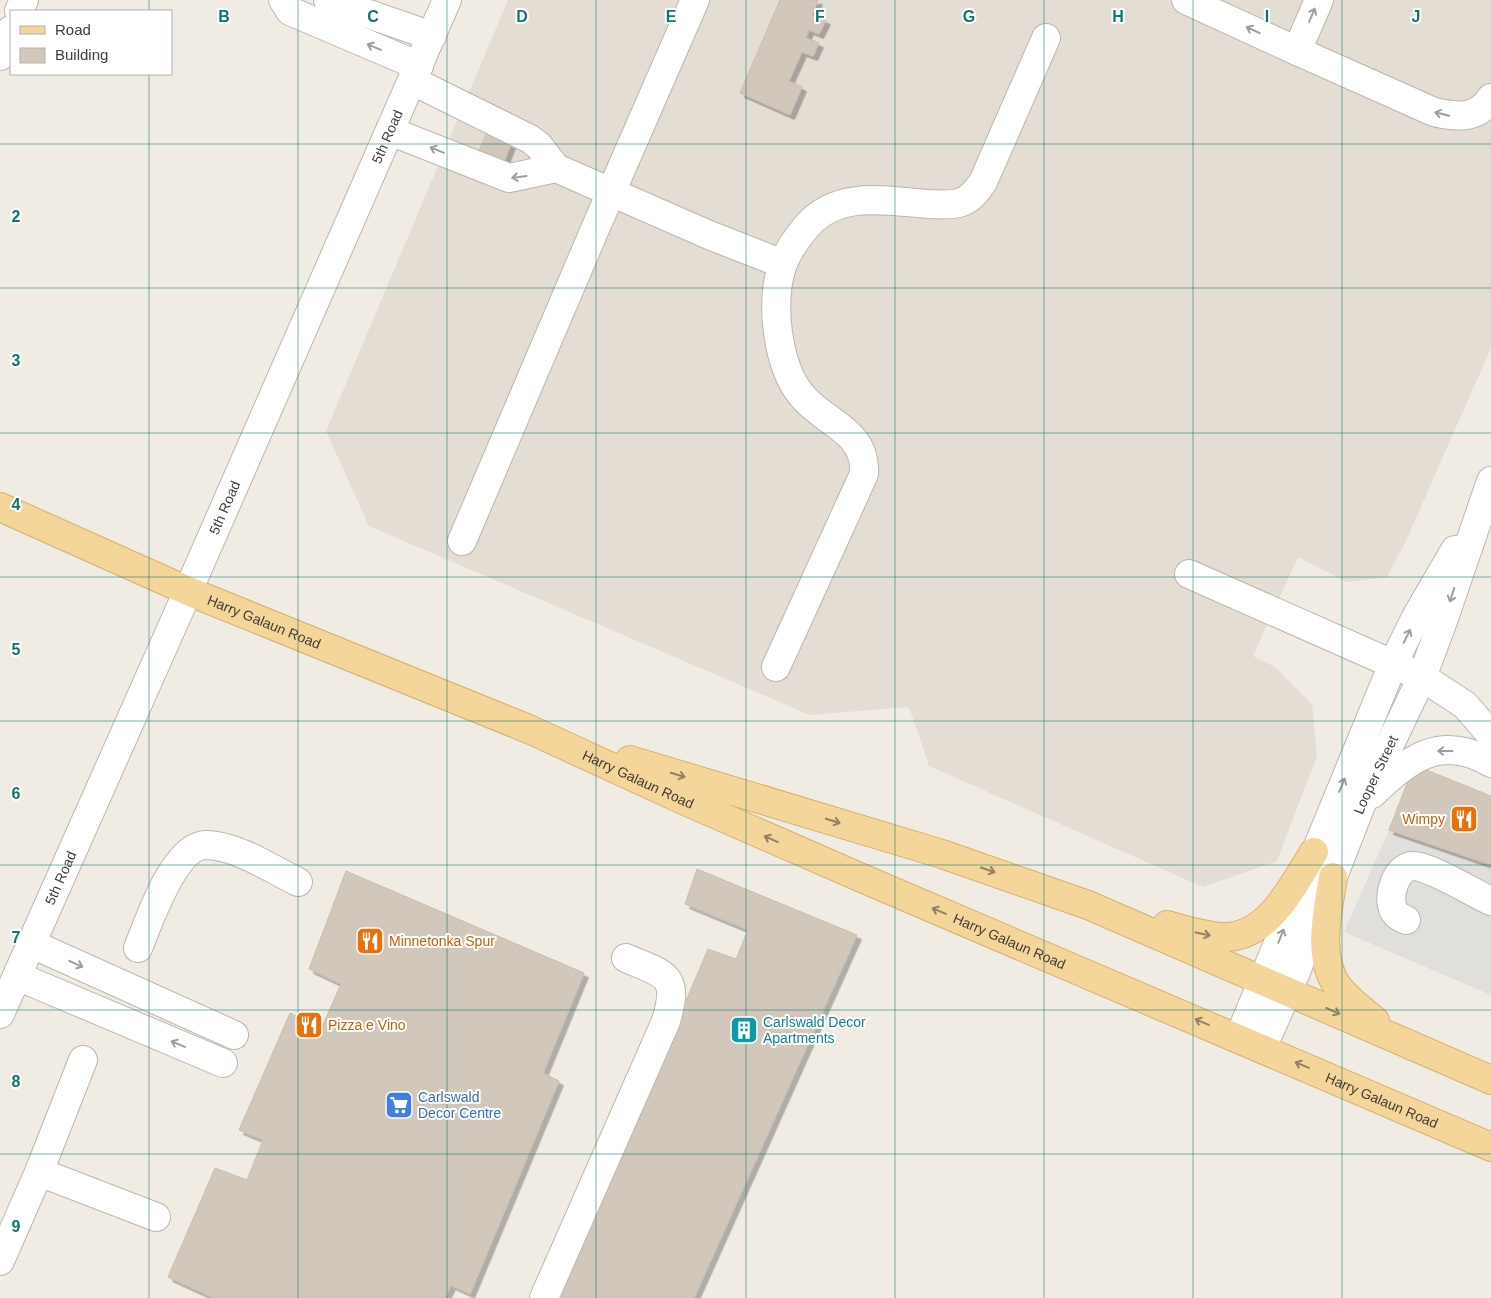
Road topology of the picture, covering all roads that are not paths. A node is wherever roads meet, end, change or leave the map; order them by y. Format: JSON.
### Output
{"nodes":[{"id":1,"x":283,"y":0,"type":"edge"},
{"id":2,"x":328,"y":0,"type":"edge"},
{"id":3,"x":447,"y":0,"type":"edge"},
{"id":4,"x":696,"y":0,"type":"edge"},
{"id":5,"x":1186,"y":0,"type":"edge"},
{"id":6,"x":1319,"y":0,"type":"edge"},
{"id":7,"x":10,"y":32,"type":"edge"},
{"id":8,"x":432,"y":36,"type":"junction"},
{"id":9,"x":1046,"y":38,"type":"dead end"},
{"id":10,"x":1297,"y":51,"type":"junction"},
{"id":11,"x":0,"y":56,"type":"edge"},
{"id":12,"x":416,"y":74,"type":"junction"},
{"id":13,"x":1491,"y":98,"type":"edge"},
{"id":14,"x":390,"y":131,"type":"junction"},
{"id":15,"x":556,"y":168,"type":"junction"},
{"id":16,"x":611,"y":191,"type":"junction"},
{"id":17,"x":783,"y":264,"type":"junction"},
{"id":18,"x":1487,"y":490,"type":"edge"},
{"id":19,"x":0,"y":507,"type":"edge"},
{"id":20,"x":462,"y":542,"type":"dead end"},
{"id":21,"x":1189,"y":574,"type":"dead end"},
{"id":22,"x":188,"y":591,"type":"junction"},
{"id":23,"x":1393,"y":664,"type":"junction"},
{"id":24,"x":776,"y":667,"type":"dead end"},
{"id":25,"x":1422,"y":677,"type":"junction"},
{"id":26,"x":531,"y":730,"type":"junction"},
{"id":27,"x":1491,"y":735,"type":"edge"},
{"id":28,"x":1491,"y":763,"type":"edge"},
{"id":29,"x":1361,"y":805,"type":"junction"},
{"id":30,"x":1314,"y":852,"type":"junction"},
{"id":31,"x":1333,"y":877,"type":"junction"},
{"id":32,"x":298,"y":882,"type":"dead end"},
{"id":33,"x":1491,"y":901,"type":"edge"},
{"id":34,"x":1088,"y":905,"type":"junction"},
{"id":35,"x":1406,"y":920,"type":"dead end"},
{"id":36,"x":32,"y":944,"type":"junction"},
{"id":37,"x":138,"y":948,"type":"dead end"},
{"id":38,"x":626,"y":958,"type":"dead end"},
{"id":39,"x":16,"y":976,"type":"junction"},
{"id":40,"x":1276,"y":987,"type":"junction"},
{"id":41,"x":0,"y":1014,"type":"edge"},
{"id":42,"x":234,"y":1035,"type":"dead end"},
{"id":43,"x":1251,"y":1043,"type":"junction"},
{"id":44,"x":1414,"y":1047,"type":"junction"},
{"id":45,"x":82,"y":1060,"type":"dead end"},
{"id":46,"x":223,"y":1063,"type":"dead end"},
{"id":47,"x":1491,"y":1080,"type":"edge"},
{"id":48,"x":1491,"y":1147,"type":"edge"},
{"id":49,"x":39,"y":1172,"type":"junction"},
{"id":50,"x":156,"y":1217,"type":"dead end"},
{"id":51,"x":0,"y":1261,"type":"edge"},
{"id":52,"x":544,"y":1298,"type":"edge"}],
"edges":[{"from":12,"to":1,"type":"street","one_way":true},
{"from":2,"to":8,"type":"street"},
{"from":3,"to":8,"type":"street","name":"5th Road"},
{"from":4,"to":16,"type":"street"},
{"from":10,"to":5,"type":"street","one_way":true},
{"from":10,"to":6,"type":"street","one_way":true},
{"from":7,"to":11,"type":"street"},
{"from":8,"to":12,"type":"street","name":"5th Road"},
{"from":9,"to":17,"type":"street"},
{"from":13,"to":10,"type":"street","one_way":true},
{"from":12,"to":14,"type":"street","name":"5th Road"},
{"from":12,"to":15,"type":"street"},
{"from":15,"to":14,"type":"street","one_way":true},
{"from":14,"to":22,"type":"street","name":"5th Road"},
{"from":15,"to":16,"type":"street"},
{"from":16,"to":17,"type":"street"},
{"from":16,"to":20,"type":"street"},
{"from":17,"to":24,"type":"street"},
{"from":23,"to":18,"type":"street","name":"Looper Street","one_way":true},
{"from":18,"to":25,"type":"street","name":"Looper Street","one_way":true},
{"from":19,"to":22,"type":"main road","name":"Harry Galaun Road"},
{"from":21,"to":23,"type":"street"},
{"from":22,"to":26,"type":"main road","name":"Harry Galaun Road"},
{"from":22,"to":36,"type":"street","name":"5th Road"},
{"from":23,"to":25,"type":"street"},
{"from":30,"to":23,"type":"street","name":"Looper Street","one_way":true},
{"from":25,"to":27,"type":"street"},
{"from":25,"to":29,"type":"street","name":"Looper Street"},
{"from":26,"to":34,"type":"main road","name":"Harry Galaun Road","one_way":true},
{"from":43,"to":26,"type":"main road","name":"Harry Galaun Road","one_way":true},
{"from":28,"to":29,"type":"street","one_way":true},
{"from":29,"to":31,"type":"street","name":"Looper Street"},
{"from":34,"to":30,"type":"main road","one_way":true},
{"from":40,"to":30,"type":"street","name":"Looper Street","one_way":true},
{"from":31,"to":40,"type":"street","name":"Looper Street"},
{"from":31,"to":44,"type":"main road"},
{"from":32,"to":37,"type":"street"},
{"from":33,"to":35,"type":"street"},
{"from":34,"to":40,"type":"main road","name":"Harry Galaun Road"},
{"from":36,"to":39,"type":"street","name":"5th Road"},
{"from":36,"to":42,"type":"street","one_way":true},
{"from":38,"to":52,"type":"street"},
{"from":39,"to":41,"type":"street","name":"5th Road"},
{"from":46,"to":39,"type":"street","one_way":true},
{"from":40,"to":43,"type":"street","name":"Looper Street"},
{"from":40,"to":44,"type":"main road","name":"Harry Galaun Road","one_way":true},
{"from":48,"to":43,"type":"main road","name":"Harry Galaun Road","one_way":true},
{"from":44,"to":47,"type":"main road","name":"Harry Galaun Road"},
{"from":45,"to":49,"type":"street"},
{"from":49,"to":50,"type":"street"},
{"from":49,"to":51,"type":"street"}]}
